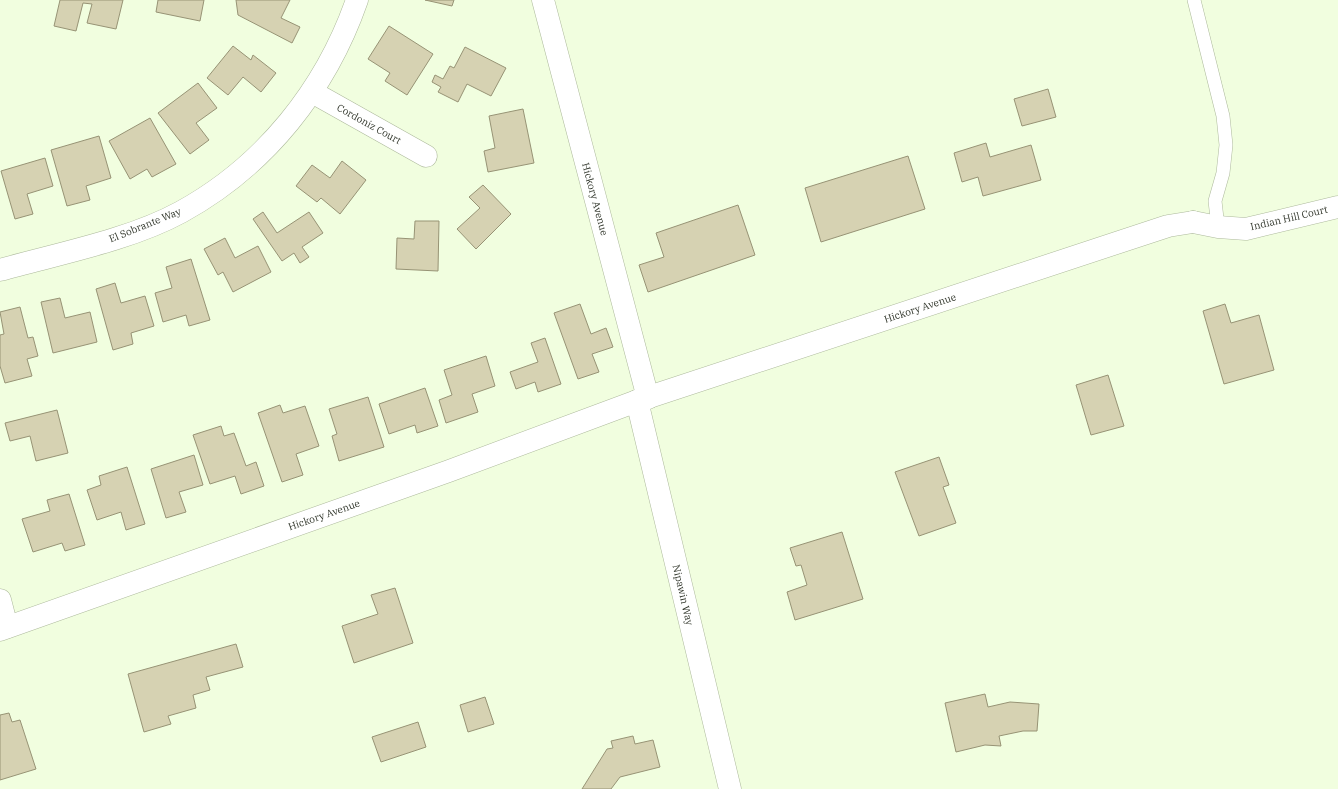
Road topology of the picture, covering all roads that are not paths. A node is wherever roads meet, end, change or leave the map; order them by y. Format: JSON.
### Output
{"nodes":[{"id":1,"x":357,"y":0,"type":"edge"},
{"id":2,"x":543,"y":0,"type":"edge"},
{"id":3,"x":1194,"y":0,"type":"edge"},
{"id":4,"x":312,"y":92,"type":"junction"},
{"id":5,"x":426,"y":156,"type":"dead end"},
{"id":6,"x":1338,"y":206,"type":"edge"},
{"id":7,"x":1193,"y":222,"type":"joint"},
{"id":8,"x":1218,"y":227,"type":"junction"},
{"id":9,"x":0,"y":270,"type":"edge"},
{"id":10,"x":642,"y":399,"type":"junction"},
{"id":11,"x":0,"y":600,"type":"edge"},
{"id":12,"x":3,"y":628,"type":"edge"},
{"id":13,"x":730,"y":789,"type":"edge"}],
"edges":[{"from":1,"to":4,"type":"street","name":"El Sobrante Way"},
{"from":2,"to":10,"type":"street","name":"Hickory Avenue"},
{"from":3,"to":8,"type":"lane"},
{"from":4,"to":5,"type":"street","name":"Cordoniz Court"},
{"from":4,"to":9,"type":"street","name":"El Sobrante Way"},
{"from":6,"to":8,"type":"street","name":"Indian Hill Court"},
{"from":7,"to":8,"type":"street","name":"Indian Hill Court"},
{"from":7,"to":10,"type":"street","name":"Hickory Avenue"},
{"from":10,"to":12,"type":"street","name":"Hickory Avenue"},
{"from":10,"to":13,"type":"street","name":"Nipawin Way"},
{"from":11,"to":12,"type":"street"}]}
